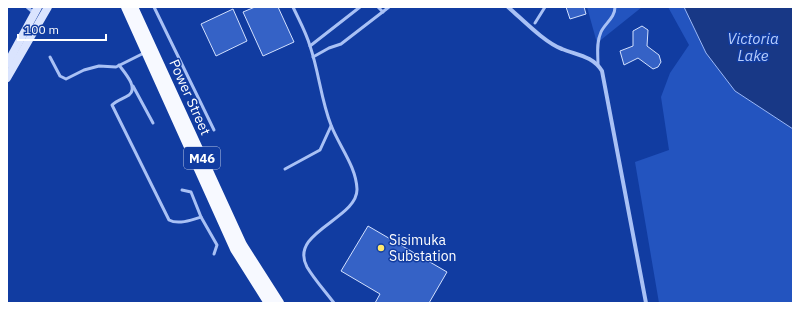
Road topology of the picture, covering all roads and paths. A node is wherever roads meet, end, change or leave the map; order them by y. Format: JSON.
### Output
{"nodes":[{"id":1,"x":27,"y":7,"type":"edge"},
{"id":2,"x":48,"y":7,"type":"edge"},
{"id":3,"x":126,"y":7,"type":"edge"},
{"id":4,"x":133,"y":7,"type":"edge"},
{"id":5,"x":154,"y":7,"type":"edge"},
{"id":6,"x":293,"y":7,"type":"edge"},
{"id":7,"x":360,"y":7,"type":"edge"},
{"id":8,"x":378,"y":7,"type":"edge"},
{"id":9,"x":390,"y":7,"type":"edge"},
{"id":10,"x":508,"y":7,"type":"edge"},
{"id":11,"x":545,"y":7,"type":"edge"},
{"id":12,"x":615,"y":7,"type":"edge"},
{"id":13,"x":383,"y":12,"type":"junction"},
{"id":14,"x":38,"y":13,"type":"edge"},
{"id":15,"x":535,"y":23,"type":"dead end"},
{"id":16,"x":310,"y":46,"type":"junction"},
{"id":17,"x":149,"y":50,"type":"junction"},
{"id":18,"x":313,"y":57,"type":"junction"},
{"id":19,"x":50,"y":58,"type":"dead end"},
{"id":20,"x":7,"y":64,"type":"edge"},
{"id":21,"x":120,"y":65,"type":"junction"},
{"id":22,"x":598,"y":65,"type":"junction"},
{"id":23,"x":7,"y":78,"type":"edge"},
{"id":24,"x":133,"y":86,"type":"junction"},
{"id":25,"x":153,"y":123,"type":"dead end"},
{"id":26,"x":331,"y":126,"type":"junction"},
{"id":27,"x":214,"y":130,"type":"dead end"},
{"id":28,"x":285,"y":169,"type":"dead end"},
{"id":29,"x":182,"y":190,"type":"dead end"},
{"id":30,"x":201,"y":217,"type":"junction"},
{"id":31,"x":214,"y":254,"type":"dead end"},
{"id":32,"x":267,"y":297,"type":"edge"},
{"id":33,"x":279,"y":303,"type":"edge"},
{"id":34,"x":334,"y":303,"type":"edge"},
{"id":35,"x":646,"y":303,"type":"edge"}],
"edges":[{"from":1,"to":14,"type":"lane"},
{"from":2,"to":14,"type":"main road"},
{"from":3,"to":17,"type":"main road","name":"Power Street","number":"M46"},
{"from":4,"to":17,"type":"main road","name":"Power Street","number":"M46"},
{"from":5,"to":27,"type":"lane"},
{"from":6,"to":16,"type":"lane"},
{"from":7,"to":16,"type":"lane"},
{"from":8,"to":13,"type":"lane"},
{"from":9,"to":13,"type":"lane"},
{"from":10,"to":22,"type":"street"},
{"from":11,"to":15,"type":"lane"},
{"from":12,"to":22,"type":"lane"},
{"from":13,"to":18,"type":"lane"},
{"from":14,"to":20,"type":"main road"},
{"from":14,"to":23,"type":"main road"},
{"from":16,"to":18,"type":"lane"},
{"from":17,"to":21,"type":"lane"},
{"from":17,"to":32,"type":"main road","name":"Power Street","number":"M46"},
{"from":18,"to":26,"type":"lane"},
{"from":19,"to":21,"type":"lane"},
{"from":21,"to":24,"type":"lane"},
{"from":22,"to":35,"type":"street"},
{"from":24,"to":25,"type":"lane"},
{"from":24,"to":30,"type":"lane"},
{"from":26,"to":28,"type":"lane"},
{"from":26,"to":34,"type":"lane"},
{"from":29,"to":30,"type":"lane"},
{"from":30,"to":31,"type":"lane"},
{"from":32,"to":33,"type":"main road","name":"Power Street","number":"M46"}]}
